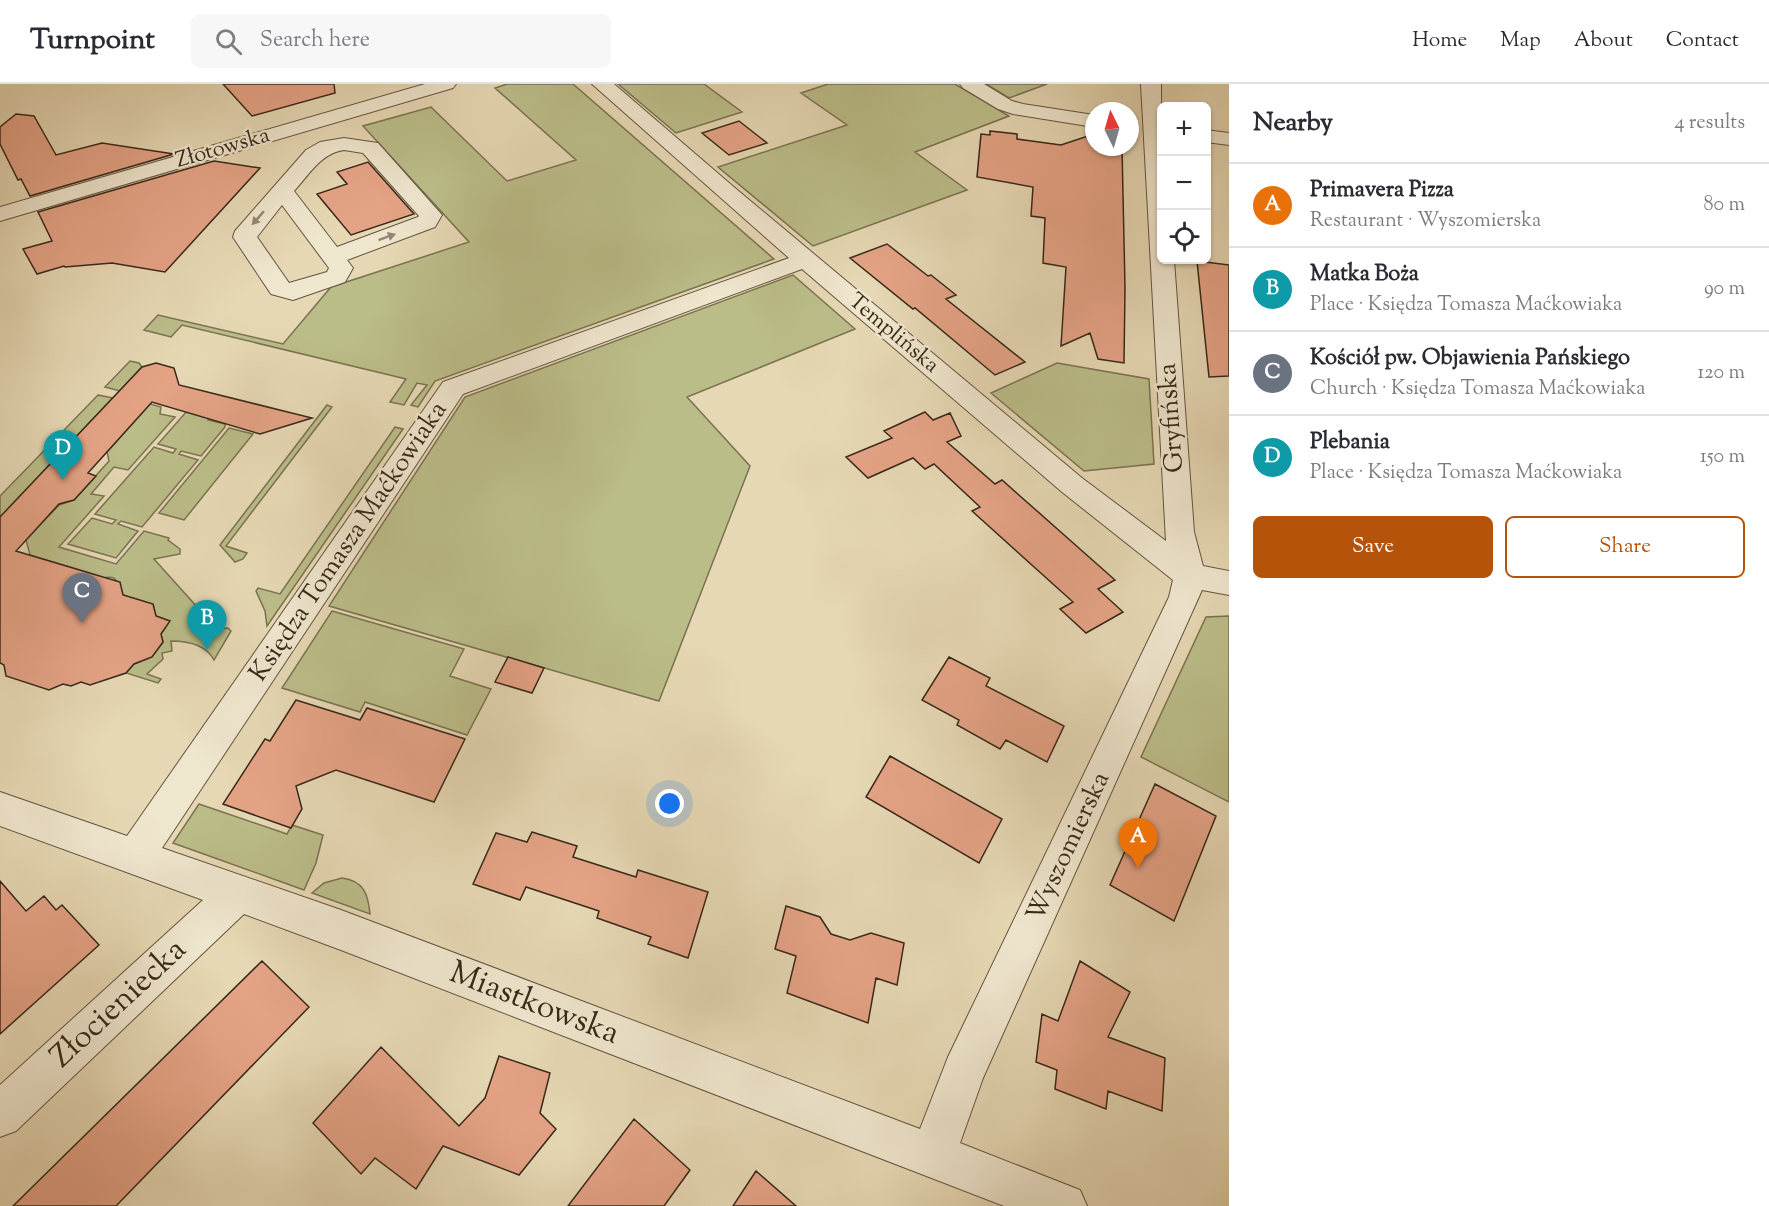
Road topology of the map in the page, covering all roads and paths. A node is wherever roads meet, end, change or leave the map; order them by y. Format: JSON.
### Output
{"nodes":[{"id":1,"x":446,"y":84,"type":"edge"},
{"id":2,"x":602,"y":84,"type":"edge"},
{"id":3,"x":970,"y":84,"type":"edge"},
{"id":4,"x":1151,"y":84,"type":"edge"},
{"id":5,"x":1085,"y":120,"type":"edge"},
{"id":6,"x":308,"y":124,"type":"junction"},
{"id":7,"x":1139,"y":127,"type":"edge"},
{"id":8,"x":1157,"y":129,"type":"edge"},
{"id":9,"x":1211,"y":137,"type":"edge"},
{"id":10,"x":1229,"y":139,"type":"edge"},
{"id":11,"x":327,"y":147,"type":"junction"},
{"id":12,"x":1158,"y":156,"type":"edge"},
{"id":13,"x":282,"y":190,"type":"junction"},
{"id":14,"x":1160,"y":210,"type":"edge"},
{"id":15,"x":0,"y":214,"type":"edge"},
{"id":16,"x":332,"y":256,"type":"junction"},
{"id":17,"x":805,"y":260,"type":"junction"},
{"id":18,"x":1162,"y":264,"type":"edge"},
{"id":19,"x":1190,"y":576,"type":"junction"},
{"id":20,"x":1229,"y":583,"type":"edge"},
{"id":21,"x":0,"y":809,"type":"edge"},
{"id":22,"x":135,"y":857,"type":"junction"},
{"id":23,"x":238,"y":893,"type":"junction"},
{"id":24,"x":0,"y":1115,"type":"edge"},
{"id":25,"x":933,"y":1155,"type":"junction"},
{"id":26,"x":1064,"y":1206,"type":"edge"}],
"edges":[{"from":1,"to":6,"type":"street","name":"Złotowska"},
{"from":2,"to":17,"type":"street","name":"Templińska"},
{"from":3,"to":5,"type":"street"},
{"from":4,"to":8,"type":"street","name":"Gryfińska"},
{"from":6,"to":11,"type":"street"},
{"from":6,"to":15,"type":"street","name":"Złotowska"},
{"from":7,"to":8,"type":"street"},
{"from":9,"to":10,"type":"street"},
{"from":11,"to":13,"type":"street"},
{"from":16,"to":11,"type":"street","one_way":true},
{"from":12,"to":14,"type":"street","name":"Gryfińska"},
{"from":13,"to":16,"type":"street"},
{"from":13,"to":16,"type":"street","one_way":true},
{"from":17,"to":19,"type":"street","name":"Templińska"},
{"from":17,"to":22,"type":"street","name":"Księdza Tomasza Maćkowiaka"},
{"from":18,"to":19,"type":"street","name":"Gryfińska"},
{"from":19,"to":20,"type":"street"},
{"from":19,"to":25,"type":"street","name":"Wyszomierska"},
{"from":21,"to":22,"type":"street","name":"Miastkowska"},
{"from":22,"to":23,"type":"street","name":"Miastkowska"},
{"from":23,"to":24,"type":"street","name":"Złocieniecka"},
{"from":23,"to":25,"type":"street","name":"Miastkowska"},
{"from":25,"to":26,"type":"street","name":"Miastkowska"}]}
